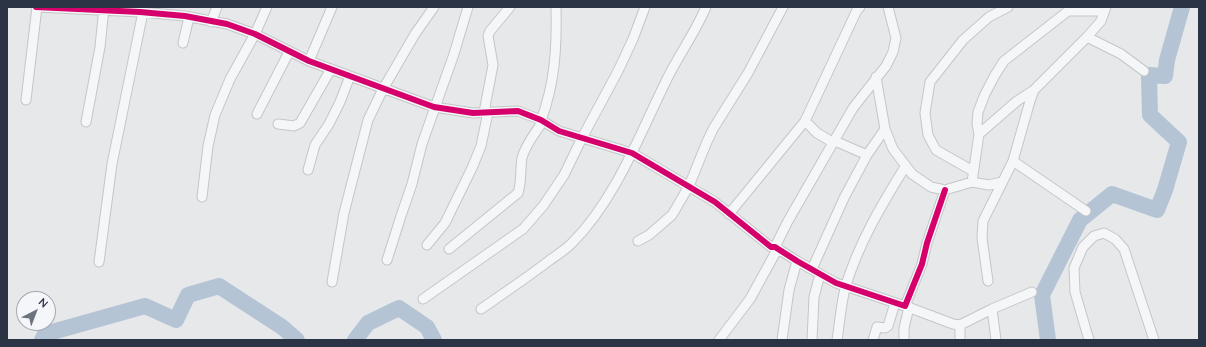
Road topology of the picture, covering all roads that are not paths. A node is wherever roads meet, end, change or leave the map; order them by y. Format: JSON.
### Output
{"nodes":[{"id":1,"x":36,"y":7,"type":"edge"},
{"id":2,"x":217,"y":7,"type":"edge"},
{"id":3,"x":267,"y":7,"type":"edge"},
{"id":4,"x":332,"y":7,"type":"edge"},
{"id":5,"x":434,"y":7,"type":"edge"},
{"id":6,"x":468,"y":7,"type":"edge"},
{"id":7,"x":510,"y":7,"type":"edge"},
{"id":8,"x":556,"y":7,"type":"edge"},
{"id":9,"x":645,"y":7,"type":"edge"},
{"id":10,"x":706,"y":7,"type":"edge"},
{"id":11,"x":783,"y":7,"type":"edge"},
{"id":12,"x":860,"y":7,"type":"edge"},
{"id":13,"x":888,"y":7,"type":"edge"},
{"id":14,"x":1008,"y":7,"type":"edge"},
{"id":15,"x":57,"y":8,"type":"edge"},
{"id":16,"x":104,"y":8,"type":"edge"},
{"id":17,"x":1069,"y":9,"type":"edge"},
{"id":18,"x":1105,"y":9,"type":"edge"},
{"id":19,"x":141,"y":10,"type":"edge"},
{"id":20,"x":187,"y":13,"type":"edge"},
{"id":21,"x":211,"y":22,"type":"junction"},
{"id":22,"x":255,"y":34,"type":"junction"},
{"id":23,"x":1087,"y":37,"type":"junction"},
{"id":24,"x":183,"y":43,"type":"dead end"},
{"id":25,"x":289,"y":52,"type":"junction"},
{"id":26,"x":309,"y":61,"type":"junction"},
{"id":27,"x":331,"y":69,"type":"junction"},
{"id":28,"x":1144,"y":71,"type":"dead end"},
{"id":29,"x":350,"y":76,"type":"junction"},
{"id":30,"x":876,"y":77,"type":"junction"},
{"id":31,"x":383,"y":89,"type":"junction"},
{"id":32,"x":1034,"y":90,"type":"junction"},
{"id":33,"x":26,"y":100,"type":"dead end"},
{"id":34,"x":434,"y":107,"type":"junction"},
{"id":35,"x":486,"y":112,"type":"junction"},
{"id":36,"x":257,"y":114,"type":"dead end"},
{"id":37,"x":542,"y":121,"type":"junction"},
{"id":38,"x":804,"y":121,"type":"junction"},
{"id":39,"x":86,"y":122,"type":"dead end"},
{"id":40,"x":278,"y":124,"type":"dead end"},
{"id":41,"x":885,"y":129,"type":"junction"},
{"id":42,"x":979,"y":134,"type":"junction"},
{"id":43,"x":582,"y":138,"type":"junction"},
{"id":44,"x":834,"y":142,"type":"junction"},
{"id":45,"x":632,"y":153,"type":"junction"},
{"id":46,"x":867,"y":155,"type":"junction"},
{"id":47,"x":1013,"y":161,"type":"junction"},
{"id":48,"x":906,"y":167,"type":"junction"},
{"id":49,"x":308,"y":170,"type":"dead end"},
{"id":50,"x":973,"y":171,"type":"junction"},
{"id":51,"x":972,"y":182,"type":"junction"},
{"id":52,"x":1002,"y":182,"type":"junction"},
{"id":53,"x":689,"y":186,"type":"junction"},
{"id":54,"x":944,"y":190,"type":"junction"},
{"id":55,"x":202,"y":197,"type":"dead end"},
{"id":56,"x":1086,"y":211,"type":"dead end"},
{"id":57,"x":729,"y":214,"type":"junction"},
{"id":58,"x":638,"y":241,"type":"dead end"},
{"id":59,"x":427,"y":245,"type":"dead end"},
{"id":60,"x":777,"y":248,"type":"junction"},
{"id":61,"x":449,"y":249,"type":"dead end"},
{"id":62,"x":387,"y":260,"type":"dead end"},
{"id":63,"x":797,"y":261,"type":"junction"},
{"id":64,"x":99,"y":262,"type":"dead end"},
{"id":65,"x":816,"y":271,"type":"junction"},
{"id":66,"x":988,"y":281,"type":"dead end"},
{"id":67,"x":332,"y":282,"type":"dead end"},
{"id":68,"x":846,"y":286,"type":"junction"},
{"id":69,"x":1032,"y":292,"type":"dead end"},
{"id":70,"x":423,"y":299,"type":"dead end"},
{"id":71,"x":895,"y":303,"type":"junction"},
{"id":72,"x":907,"y":307,"type":"junction"},
{"id":73,"x":481,"y":309,"type":"dead end"},
{"id":74,"x":992,"y":309,"type":"junction"},
{"id":75,"x":960,"y":325,"type":"junction"},
{"id":76,"x":718,"y":340,"type":"edge"},
{"id":77,"x":782,"y":340,"type":"edge"},
{"id":78,"x":812,"y":340,"type":"edge"},
{"id":79,"x":837,"y":340,"type":"edge"},
{"id":80,"x":873,"y":340,"type":"edge"},
{"id":81,"x":904,"y":340,"type":"edge"},
{"id":82,"x":960,"y":340,"type":"edge"},
{"id":83,"x":996,"y":340,"type":"edge"},
{"id":84,"x":1089,"y":340,"type":"edge"},
{"id":85,"x":1154,"y":340,"type":"edge"}],
"edges":[{"from":1,"to":15,"type":"street"},
{"from":1,"to":33,"type":"street"},
{"from":2,"to":21,"type":"street"},
{"from":3,"to":22,"type":"street"},
{"from":4,"to":26,"type":"street"},
{"from":5,"to":31,"type":"street"},
{"from":6,"to":34,"type":"street"},
{"from":7,"to":35,"type":"street"},
{"from":8,"to":37,"type":"street"},
{"from":9,"to":43,"type":"street"},
{"from":10,"to":45,"type":"street"},
{"from":11,"to":53,"type":"street"},
{"from":12,"to":38,"type":"street"},
{"from":13,"to":30,"type":"street"},
{"from":14,"to":50,"type":"street"},
{"from":15,"to":16,"type":"street"},
{"from":16,"to":19,"type":"street"},
{"from":16,"to":39,"type":"street"},
{"from":17,"to":18,"type":"street"},
{"from":17,"to":42,"type":"street"},
{"from":18,"to":23,"type":"street"},
{"from":19,"to":20,"type":"street"},
{"from":19,"to":64,"type":"street"},
{"from":20,"to":21,"type":"street"},
{"from":20,"to":24,"type":"street"},
{"from":21,"to":22,"type":"street"},
{"from":22,"to":25,"type":"street"},
{"from":22,"to":55,"type":"street"},
{"from":23,"to":28,"type":"street"},
{"from":23,"to":32,"type":"street"},
{"from":25,"to":26,"type":"street"},
{"from":25,"to":36,"type":"street"},
{"from":26,"to":27,"type":"street"},
{"from":27,"to":29,"type":"street"},
{"from":27,"to":40,"type":"street"},
{"from":29,"to":31,"type":"street"},
{"from":29,"to":49,"type":"street"},
{"from":30,"to":41,"type":"street"},
{"from":30,"to":44,"type":"street"},
{"from":31,"to":34,"type":"street"},
{"from":31,"to":67,"type":"street"},
{"from":32,"to":42,"type":"street"},
{"from":32,"to":47,"type":"street"},
{"from":34,"to":35,"type":"street"},
{"from":34,"to":62,"type":"street"},
{"from":35,"to":37,"type":"street"},
{"from":35,"to":59,"type":"street"},
{"from":37,"to":43,"type":"street"},
{"from":37,"to":61,"type":"street"},
{"from":38,"to":44,"type":"street"},
{"from":38,"to":57,"type":"street"},
{"from":41,"to":46,"type":"street"},
{"from":41,"to":48,"type":"street"},
{"from":42,"to":50,"type":"street"},
{"from":43,"to":45,"type":"street"},
{"from":43,"to":70,"type":"street"},
{"from":44,"to":46,"type":"street"},
{"from":44,"to":60,"type":"street"},
{"from":45,"to":53,"type":"street"},
{"from":45,"to":73,"type":"street"},
{"from":46,"to":65,"type":"street"},
{"from":47,"to":52,"type":"street"},
{"from":47,"to":56,"type":"street"},
{"from":48,"to":54,"type":"street"},
{"from":48,"to":68,"type":"street"},
{"from":50,"to":51,"type":"street"},
{"from":51,"to":52,"type":"street"},
{"from":51,"to":54,"type":"street"},
{"from":52,"to":66,"type":"street"},
{"from":53,"to":57,"type":"street"},
{"from":53,"to":58,"type":"street"},
{"from":54,"to":72,"type":"street"},
{"from":57,"to":60,"type":"street"},
{"from":60,"to":63,"type":"street"},
{"from":60,"to":76,"type":"street"},
{"from":63,"to":65,"type":"street"},
{"from":63,"to":77,"type":"street"},
{"from":65,"to":68,"type":"street"},
{"from":65,"to":78,"type":"street"},
{"from":68,"to":71,"type":"street"},
{"from":68,"to":79,"type":"street"},
{"from":69,"to":74,"type":"street"},
{"from":71,"to":72,"type":"street"},
{"from":71,"to":80,"type":"street"},
{"from":72,"to":75,"type":"street"},
{"from":72,"to":81,"type":"street"},
{"from":74,"to":75,"type":"street"},
{"from":74,"to":83,"type":"street"},
{"from":75,"to":82,"type":"street"},
{"from":84,"to":85,"type":"street"}]}
